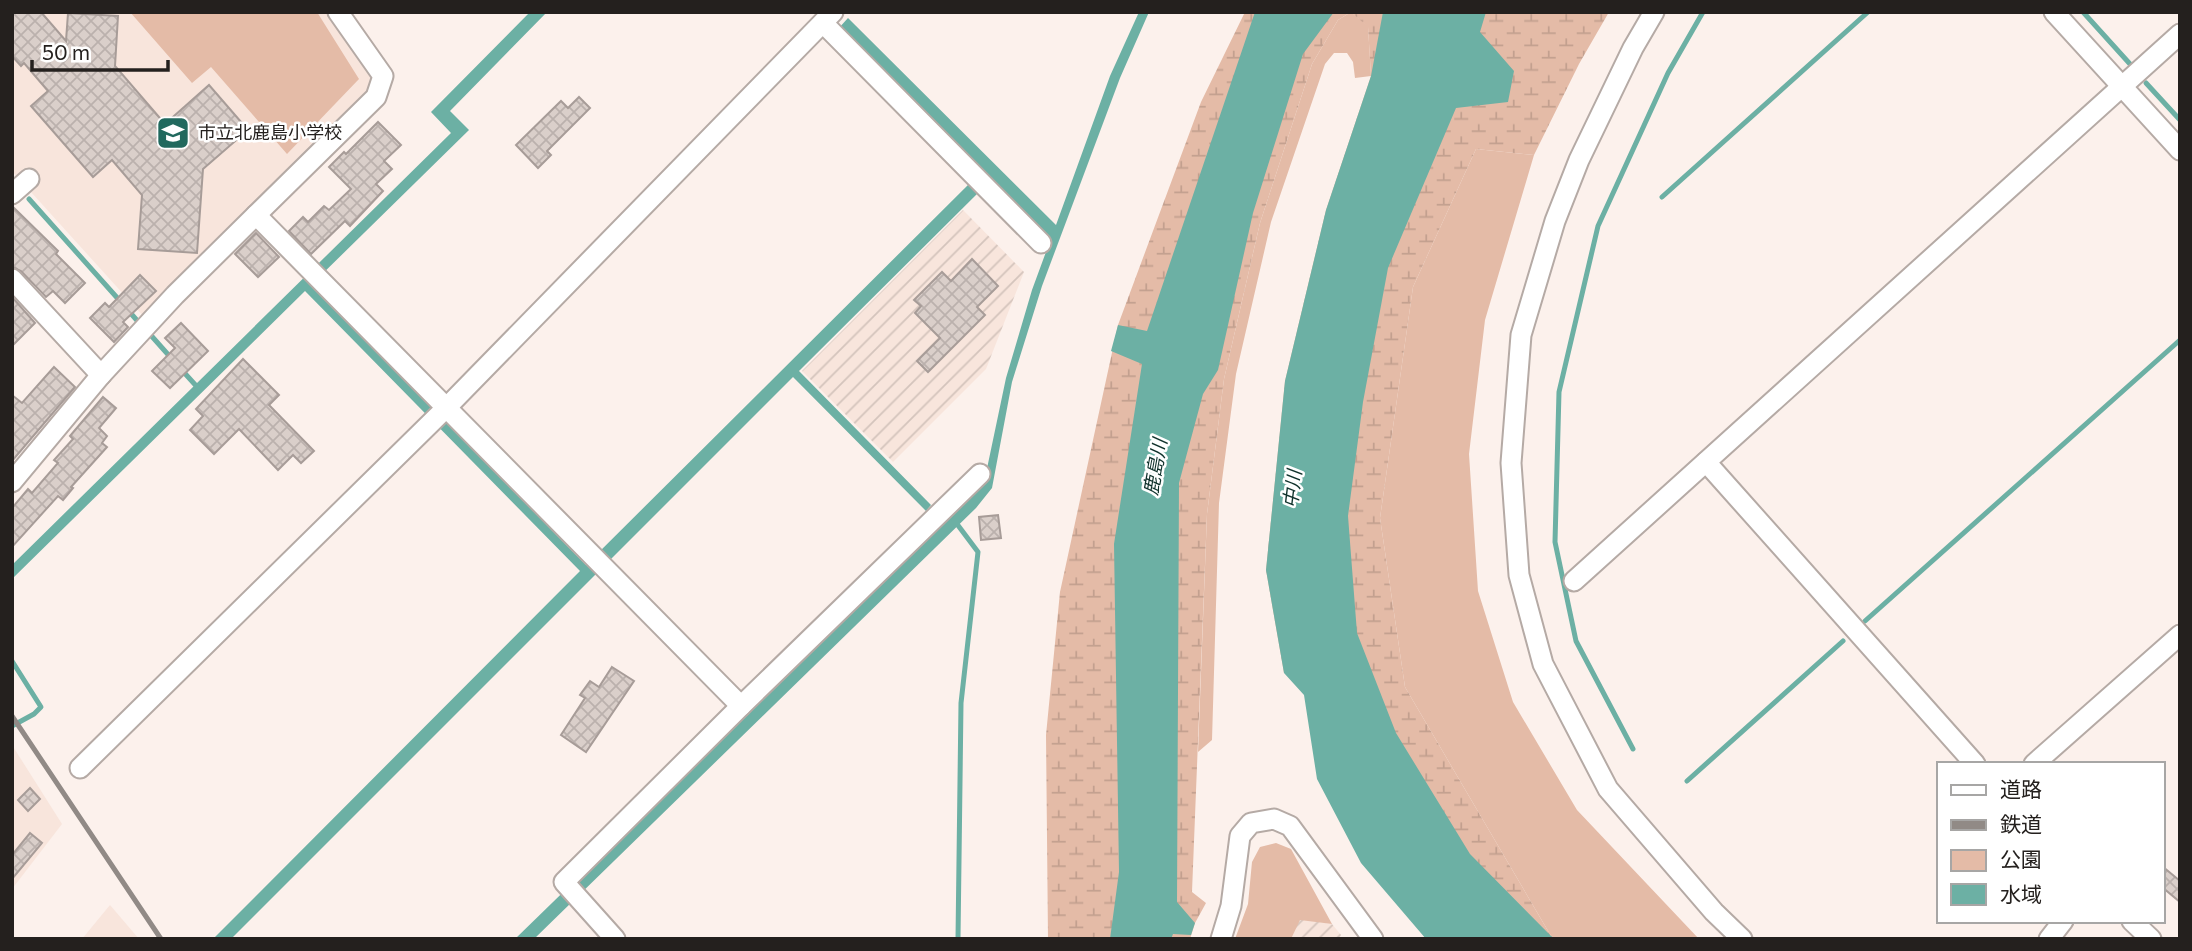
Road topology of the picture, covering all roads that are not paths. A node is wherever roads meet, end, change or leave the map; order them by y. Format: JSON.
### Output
{"nodes":[{"id":1,"x":338,"y":12,"type":"edge"},
{"id":2,"x":1654,"y":12,"type":"edge"},
{"id":3,"x":2054,"y":12,"type":"edge"},
{"id":4,"x":828,"y":18,"type":"edge"},
{"id":5,"x":2180,"y":34,"type":"edge"},
{"id":6,"x":2122,"y":86,"type":"junction"},
{"id":7,"x":2180,"y":150,"type":"edge"},
{"id":8,"x":29,"y":178,"type":"dead end"},
{"id":9,"x":12,"y":194,"type":"edge"},
{"id":10,"x":256,"y":215,"type":"junction"},
{"id":11,"x":1041,"y":243,"type":"dead end"},
{"id":12,"x":12,"y":279,"type":"edge"},
{"id":13,"x":101,"y":375,"type":"junction"},
{"id":14,"x":447,"y":407,"type":"junction"},
{"id":15,"x":1706,"y":462,"type":"junction"},
{"id":16,"x":980,"y":474,"type":"dead end"},
{"id":17,"x":12,"y":482,"type":"edge"},
{"id":18,"x":1574,"y":581,"type":"dead end"},
{"id":19,"x":2180,"y":635,"type":"edge"},
{"id":20,"x":741,"y":706,"type":"junction"},
{"id":21,"x":1973,"y":762,"type":"edge"},
{"id":22,"x":2036,"y":762,"type":"edge"},
{"id":23,"x":80,"y":768,"type":"dead end"},
{"id":24,"x":2061,"y":923,"type":"edge"},
{"id":25,"x":2134,"y":923,"type":"edge"},
{"id":26,"x":1366,"y":936,"type":"edge"},
{"id":27,"x":610,"y":937,"type":"edge"},
{"id":28,"x":1221,"y":939,"type":"edge"},
{"id":29,"x":1742,"y":939,"type":"edge"},
{"id":30,"x":2049,"y":939,"type":"edge"},
{"id":31,"x":2151,"y":939,"type":"edge"}],
"edges":[{"from":1,"to":10,"type":"street"},
{"from":2,"to":29,"type":"street"},
{"from":3,"to":6,"type":"street"},
{"from":4,"to":11,"type":"street"},
{"from":4,"to":14,"type":"street"},
{"from":5,"to":6,"type":"street"},
{"from":6,"to":7,"type":"street"},
{"from":6,"to":15,"type":"street"},
{"from":8,"to":9,"type":"street"},
{"from":10,"to":13,"type":"street"},
{"from":10,"to":14,"type":"street"},
{"from":12,"to":13,"type":"street"},
{"from":13,"to":17,"type":"street"},
{"from":14,"to":20,"type":"street"},
{"from":14,"to":23,"type":"street"},
{"from":15,"to":18,"type":"street"},
{"from":15,"to":21,"type":"street"},
{"from":16,"to":20,"type":"street"},
{"from":19,"to":22,"type":"street"},
{"from":20,"to":27,"type":"street"},
{"from":24,"to":30,"type":"street"},
{"from":25,"to":31,"type":"street"},
{"from":26,"to":28,"type":"street"}]}
